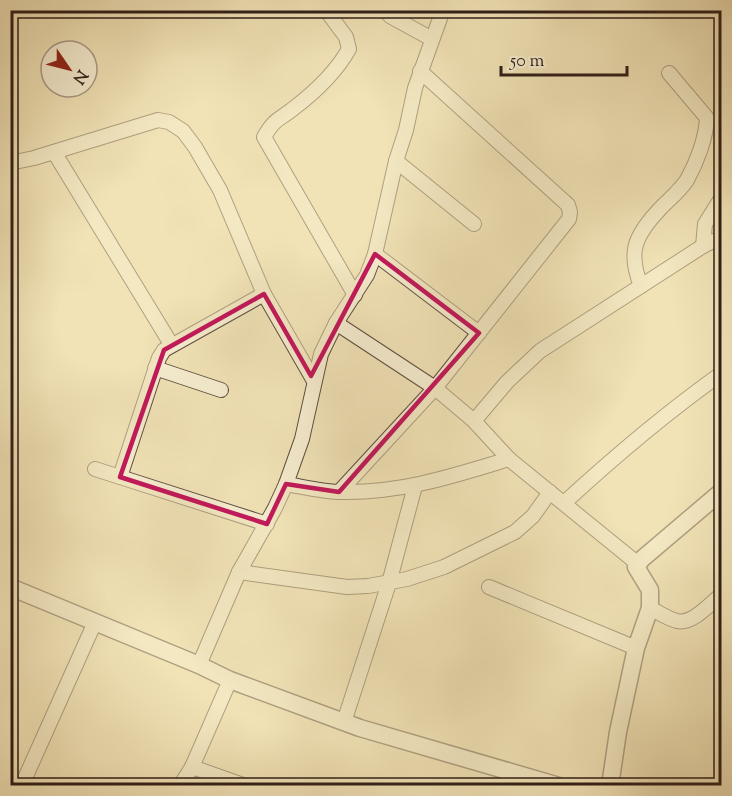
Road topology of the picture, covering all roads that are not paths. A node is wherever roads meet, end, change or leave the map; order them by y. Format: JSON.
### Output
{"nodes":[{"id":1,"x":327,"y":10,"type":"edge"},
{"id":2,"x":385,"y":10,"type":"edge"},
{"id":3,"x":443,"y":10,"type":"edge"},
{"id":4,"x":432,"y":39,"type":"junction"},
{"id":5,"x":420,"y":71,"type":"junction"},
{"id":6,"x":669,"y":73,"type":"dead end"},
{"id":7,"x":54,"y":152,"type":"junction"},
{"id":8,"x":396,"y":161,"type":"junction"},
{"id":9,"x":10,"y":163,"type":"edge"},
{"id":10,"x":722,"y":196,"type":"edge"},
{"id":11,"x":474,"y":224,"type":"dead end"},
{"id":12,"x":722,"y":241,"type":"edge"},
{"id":13,"x":703,"y":246,"type":"junction"},
{"id":14,"x":375,"y":254,"type":"junction"},
{"id":15,"x":640,"y":286,"type":"junction"},
{"id":16,"x":264,"y":294,"type":"junction"},
{"id":17,"x":355,"y":295,"type":"junction"},
{"id":18,"x":336,"y":323,"type":"junction"},
{"id":19,"x":479,"y":333,"type":"junction"},
{"id":20,"x":171,"y":344,"type":"junction"},
{"id":21,"x":155,"y":368,"type":"junction"},
{"id":22,"x":722,"y":373,"type":"edge"},
{"id":23,"x":314,"y":381,"type":"junction"},
{"id":24,"x":435,"y":388,"type":"junction"},
{"id":25,"x":221,"y":390,"type":"dead end"},
{"id":26,"x":474,"y":421,"type":"junction"},
{"id":27,"x":509,"y":459,"type":"junction"},
{"id":28,"x":95,"y":469,"type":"dead end"},
{"id":29,"x":120,"y":477,"type":"junction"},
{"id":30,"x":286,"y":484,"type":"junction"},
{"id":31,"x":415,"y":486,"type":"junction"},
{"id":32,"x":722,"y":491,"type":"edge"},
{"id":33,"x":339,"y":492,"type":"junction"},
{"id":34,"x":550,"y":492,"type":"junction"},
{"id":35,"x":564,"y":503,"type":"junction"},
{"id":36,"x":267,"y":524,"type":"junction"},
{"id":37,"x":638,"y":564,"type":"junction"},
{"id":38,"x":239,"y":572,"type":"junction"},
{"id":39,"x":389,"y":583,"type":"junction"},
{"id":40,"x":10,"y":587,"type":"edge"},
{"id":41,"x":489,"y":587,"type":"dead end"},
{"id":42,"x":722,"y":594,"type":"edge"},
{"id":43,"x":650,"y":608,"type":"junction"},
{"id":44,"x":95,"y":622,"type":"junction"},
{"id":45,"x":636,"y":648,"type":"junction"},
{"id":46,"x":199,"y":665,"type":"junction"},
{"id":47,"x":230,"y":680,"type":"junction"},
{"id":48,"x":344,"y":722,"type":"junction"},
{"id":49,"x":192,"y":766,"type":"junction"},
{"id":50,"x":10,"y":780,"type":"edge"},
{"id":51,"x":22,"y":785,"type":"edge"},
{"id":52,"x":180,"y":786,"type":"edge"},
{"id":53,"x":246,"y":786,"type":"edge"},
{"id":54,"x":559,"y":786,"type":"edge"},
{"id":55,"x":610,"y":786,"type":"edge"}],
"edges":[{"from":1,"to":17,"type":"street"},
{"from":2,"to":4,"type":"street"},
{"from":3,"to":4,"type":"street"},
{"from":4,"to":5,"type":"street"},
{"from":5,"to":8,"type":"street"},
{"from":5,"to":19,"type":"street"},
{"from":6,"to":15,"type":"street"},
{"from":7,"to":9,"type":"street"},
{"from":7,"to":16,"type":"street"},
{"from":7,"to":20,"type":"street"},
{"from":8,"to":11,"type":"street"},
{"from":8,"to":14,"type":"street"},
{"from":10,"to":13,"type":"street"},
{"from":12,"to":13,"type":"street"},
{"from":13,"to":15,"type":"street"},
{"from":14,"to":17,"type":"street"},
{"from":14,"to":19,"type":"street"},
{"from":15,"to":26,"type":"street"},
{"from":16,"to":20,"type":"street"},
{"from":16,"to":23,"type":"street"},
{"from":17,"to":18,"type":"street"},
{"from":18,"to":23,"type":"street"},
{"from":18,"to":24,"type":"street"},
{"from":19,"to":24,"type":"street"},
{"from":20,"to":21,"type":"street"},
{"from":21,"to":25,"type":"street"},
{"from":21,"to":29,"type":"street"},
{"from":22,"to":35,"type":"street"},
{"from":23,"to":30,"type":"street"},
{"from":24,"to":26,"type":"street"},
{"from":24,"to":33,"type":"street"},
{"from":26,"to":27,"type":"street"},
{"from":27,"to":31,"type":"street"},
{"from":27,"to":34,"type":"street"},
{"from":28,"to":29,"type":"street"},
{"from":29,"to":36,"type":"street"},
{"from":30,"to":33,"type":"street"},
{"from":30,"to":36,"type":"street"},
{"from":31,"to":33,"type":"street"},
{"from":31,"to":39,"type":"street"},
{"from":32,"to":37,"type":"street"},
{"from":34,"to":35,"type":"street"},
{"from":34,"to":39,"type":"street"},
{"from":35,"to":37,"type":"street"},
{"from":36,"to":38,"type":"street"},
{"from":37,"to":43,"type":"street"},
{"from":38,"to":39,"type":"street"},
{"from":38,"to":46,"type":"street"},
{"from":39,"to":48,"type":"street"},
{"from":40,"to":44,"type":"street"},
{"from":41,"to":45,"type":"street"},
{"from":42,"to":43,"type":"street"},
{"from":43,"to":45,"type":"street"},
{"from":44,"to":46,"type":"street"},
{"from":44,"to":51,"type":"street"},
{"from":45,"to":55,"type":"street"},
{"from":46,"to":47,"type":"street"},
{"from":47,"to":48,"type":"street"},
{"from":47,"to":49,"type":"street"},
{"from":48,"to":54,"type":"street"},
{"from":49,"to":52,"type":"street"},
{"from":49,"to":53,"type":"street"},
{"from":50,"to":51,"type":"street"}]}
